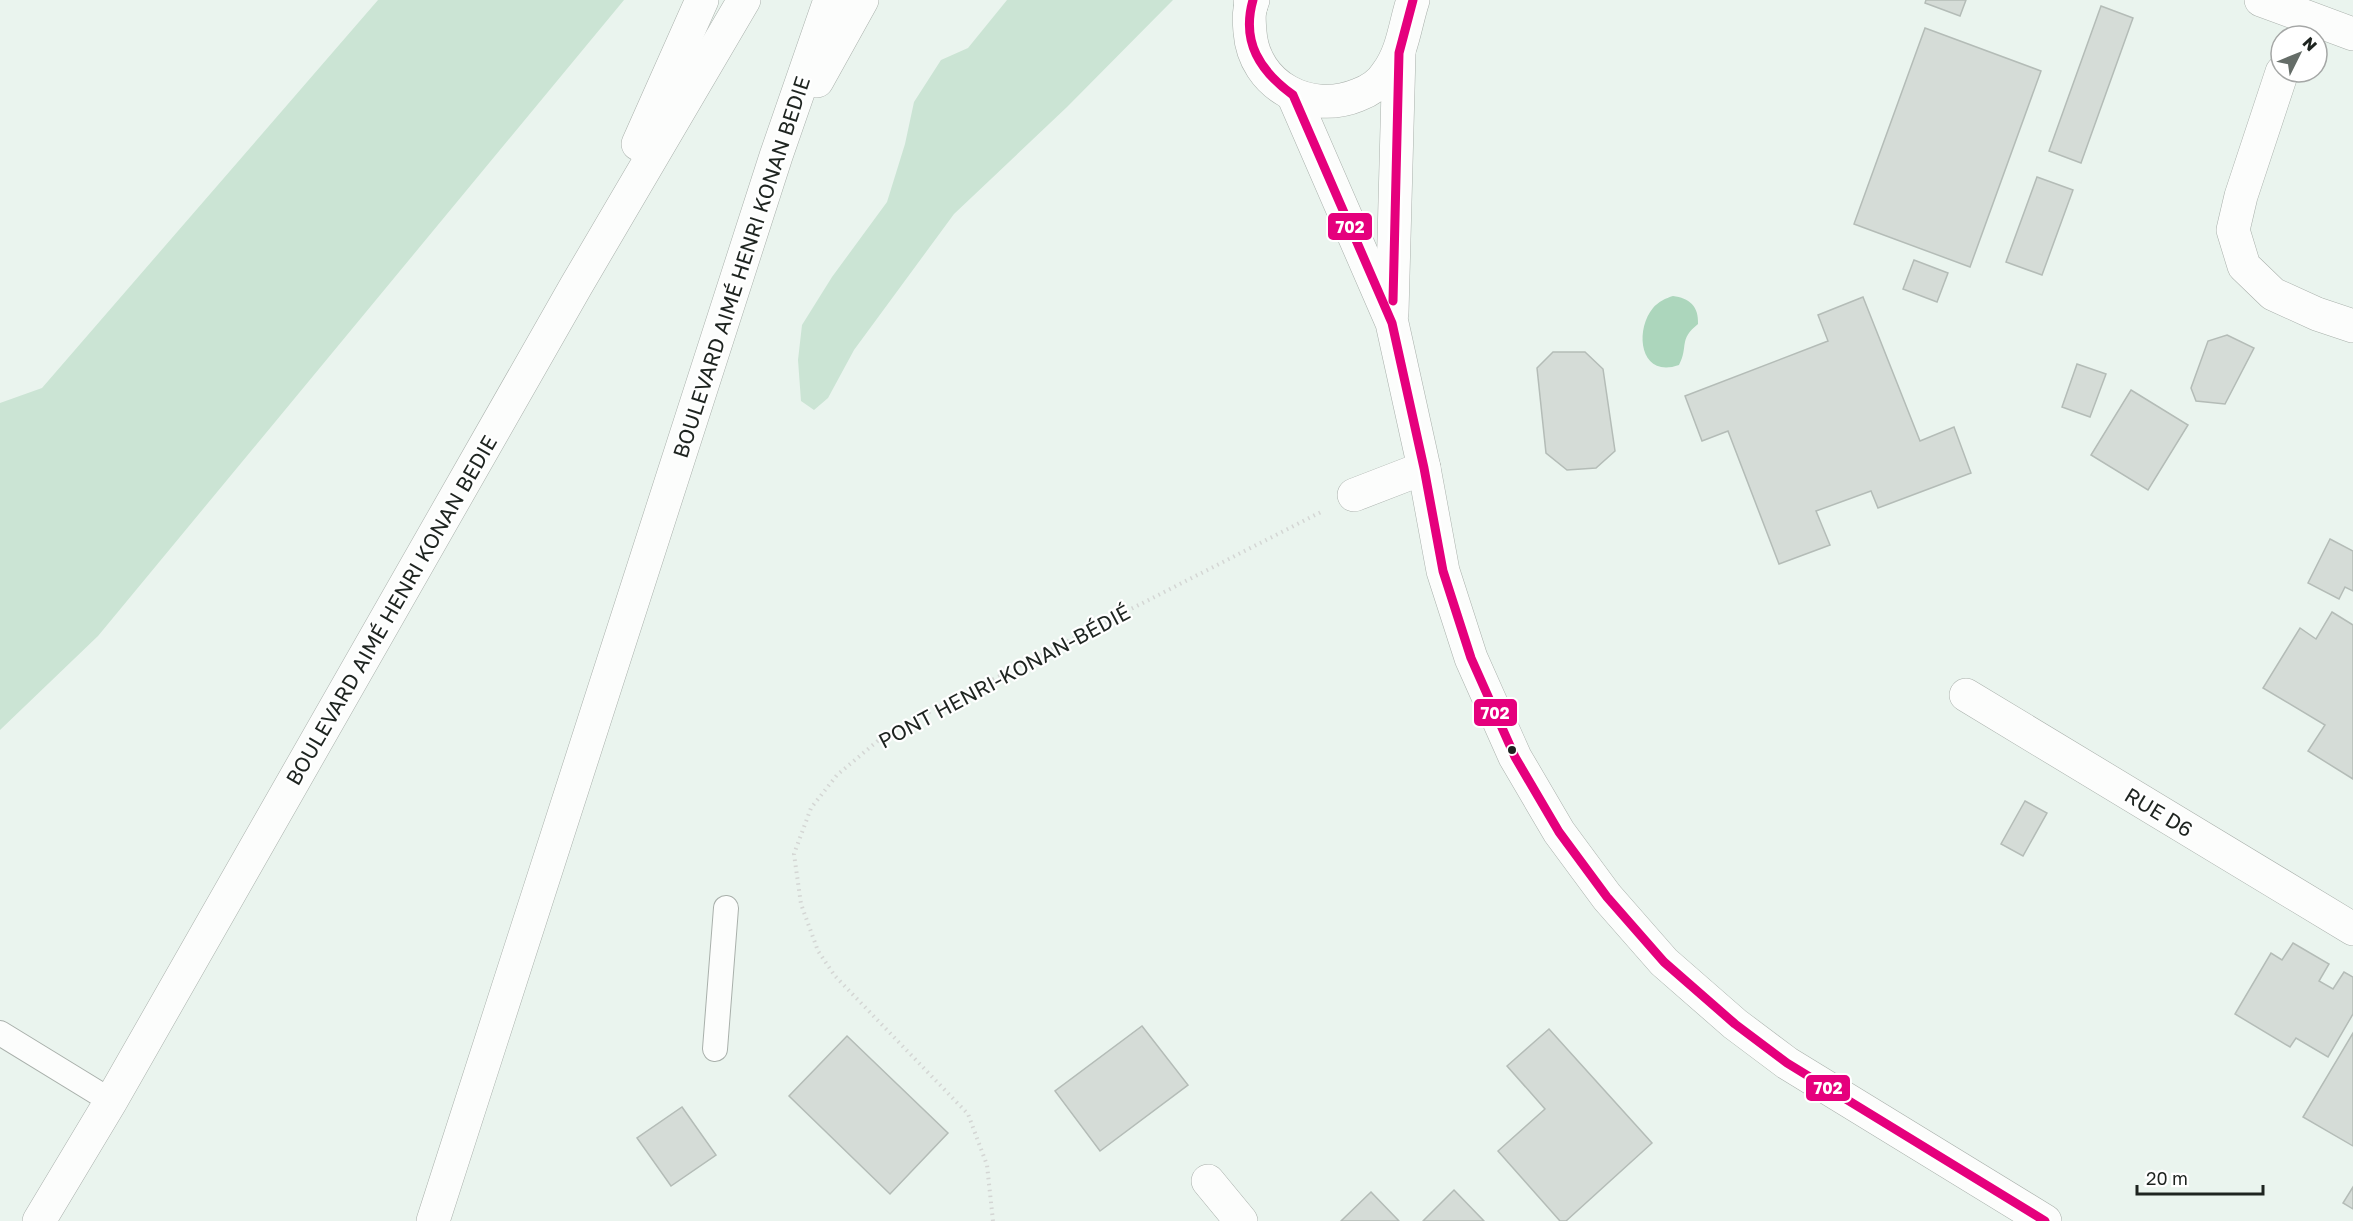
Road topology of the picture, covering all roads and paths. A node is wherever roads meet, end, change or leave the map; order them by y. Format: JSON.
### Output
{"nodes":[{"id":1,"x":702,"y":0,"type":"edge"},
{"id":2,"x":744,"y":0,"type":"edge"},
{"id":3,"x":830,"y":0,"type":"edge"},
{"id":4,"x":862,"y":0,"type":"edge"},
{"id":5,"x":2261,"y":0,"type":"edge"},
{"id":6,"x":1251,"y":2,"type":"edge"},
{"id":7,"x":2300,"y":17,"type":"edge"},
{"id":8,"x":1404,"y":19,"type":"edge"},
{"id":9,"x":2353,"y":34,"type":"edge"},
{"id":10,"x":2278,"y":84,"type":"edge"},
{"id":11,"x":1293,"y":95,"type":"junction"},
{"id":12,"x":776,"y":156,"type":"junction"},
{"id":13,"x":576,"y":286,"type":"junction"},
{"id":14,"x":1392,"y":323,"type":"junction"},
{"id":15,"x":2353,"y":326,"type":"edge"},
{"id":16,"x":1424,"y":468,"type":"junction"},
{"id":17,"x":1354,"y":495,"type":"joint"},
{"id":18,"x":1966,"y":695,"type":"dead end"},
{"id":19,"x":726,"y":908,"type":"dead end"},
{"id":20,"x":2353,"y":929,"type":"edge"},
{"id":21,"x":0,"y":1034,"type":"edge"},
{"id":22,"x":715,"y":1049,"type":"dead end"},
{"id":23,"x":111,"y":1101,"type":"junction"},
{"id":24,"x":1208,"y":1181,"type":"dead end"},
{"id":25,"x":39,"y":1221,"type":"edge"},
{"id":26,"x":433,"y":1221,"type":"edge"},
{"id":27,"x":993,"y":1221,"type":"edge"},
{"id":28,"x":1241,"y":1221,"type":"edge"},
{"id":29,"x":2045,"y":1221,"type":"edge"}],
"edges":[{"from":1,"to":13,"type":"main road"},
{"from":2,"to":13,"type":"main road","name":"BOULEVARD AIMÉ HENRI KONAN BEDIE"},
{"from":3,"to":12,"type":"main road","name":"BOULEVARD AIMÉ HENRI KONAN BEDIE"},
{"from":4,"to":12,"type":"main road"},
{"from":5,"to":7,"type":"main road"},
{"from":6,"to":11,"type":"main road"},
{"from":7,"to":9,"type":"main road"},
{"from":8,"to":11,"type":"main road"},
{"from":8,"to":14,"type":"main road"},
{"from":10,"to":15,"type":"main road"},
{"from":11,"to":14,"type":"main road"},
{"from":12,"to":26,"type":"main road","name":"BOULEVARD AIMÉ HENRI KONAN BEDIE"},
{"from":13,"to":23,"type":"main road","name":"BOULEVARD AIMÉ HENRI KONAN BEDIE"},
{"from":14,"to":16,"type":"main road"},
{"from":16,"to":17,"type":"main road"},
{"from":16,"to":29,"type":"main road"},
{"from":17,"to":27,"type":"path","name":"PONT HENRI-KONAN-BÉDIÉ"},
{"from":18,"to":20,"type":"main road","name":"RUE D6"},
{"from":19,"to":22,"type":"lane"},
{"from":21,"to":23,"type":"lane"},
{"from":23,"to":25,"type":"main road","name":"BOULEVARD AIMÉ HENRI KONAN BEDIE"},
{"from":24,"to":28,"type":"main road"}]}
